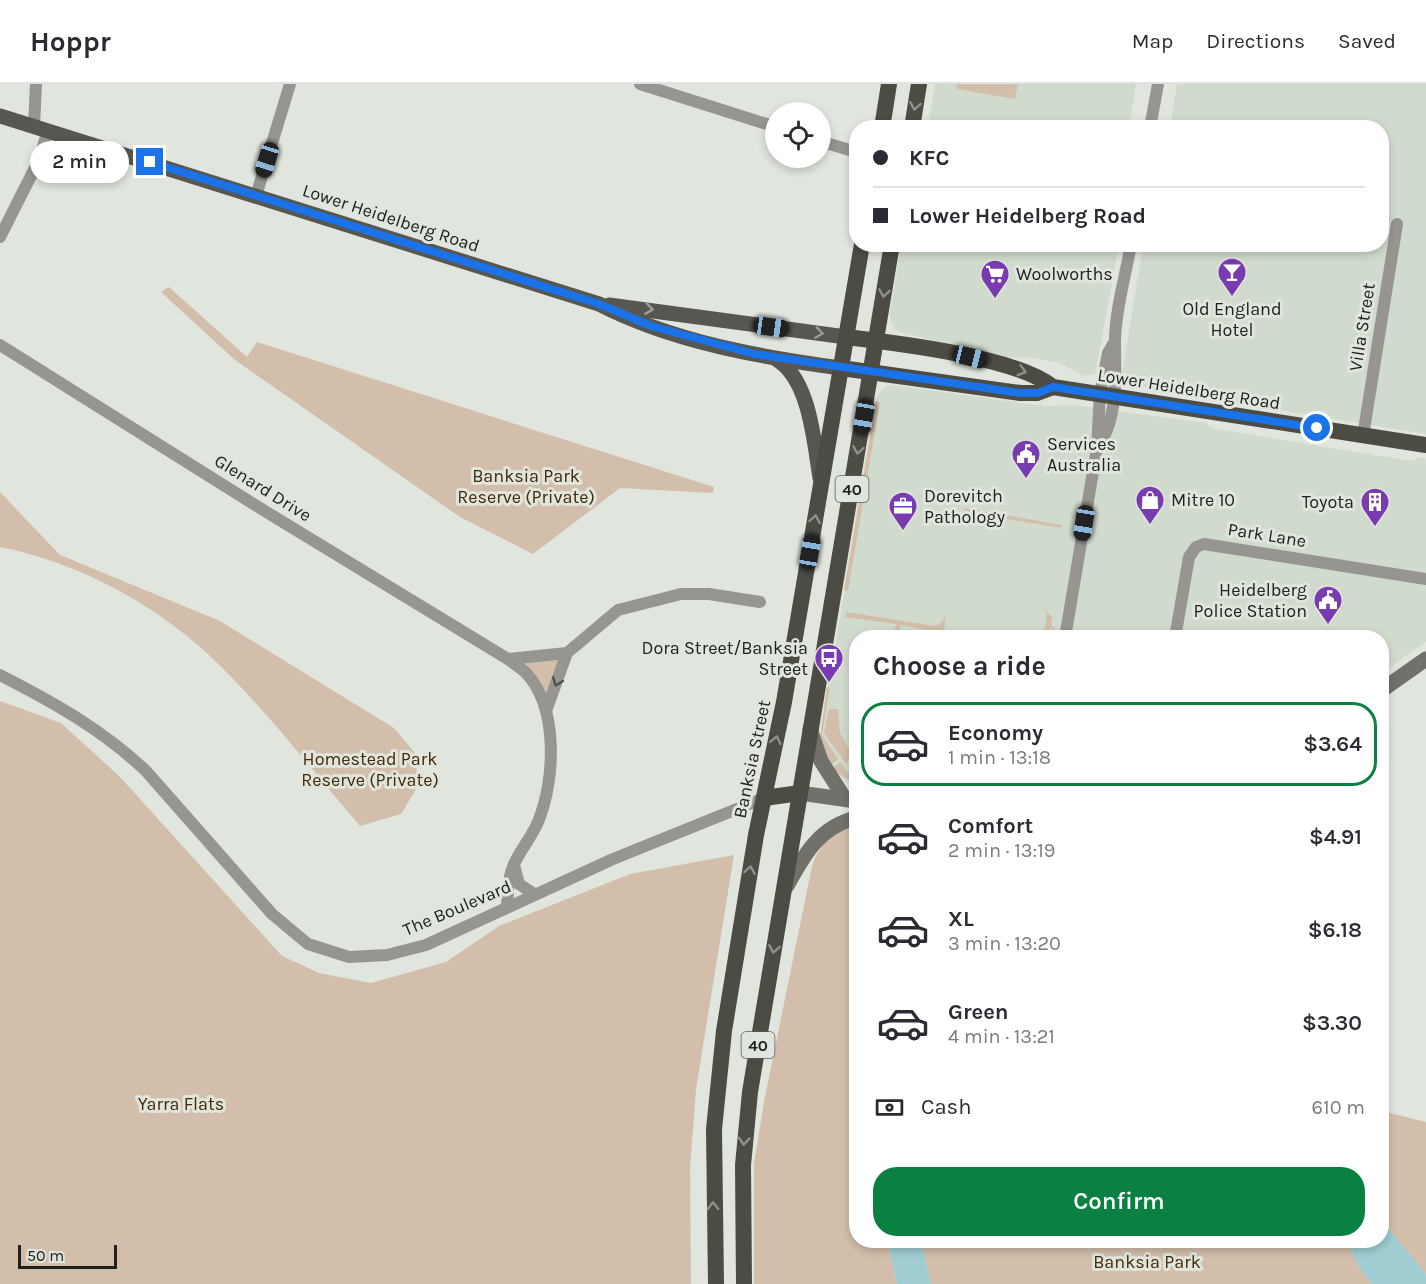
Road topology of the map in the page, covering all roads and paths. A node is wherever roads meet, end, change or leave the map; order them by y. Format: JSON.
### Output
{"nodes":[{"id":1,"x":36,"y":84,"type":"edge"},
{"id":2,"x":290,"y":84,"type":"edge"},
{"id":3,"x":640,"y":84,"type":"edge"},
{"id":4,"x":889,"y":84,"type":"edge"},
{"id":5,"x":919,"y":84,"type":"edge"},
{"id":6,"x":1158,"y":84,"type":"edge"},
{"id":7,"x":0,"y":116,"type":"edge"},
{"id":8,"x":883,"y":120,"type":"edge"},
{"id":9,"x":913,"y":120,"type":"edge"},
{"id":10,"x":1151,"y":120,"type":"edge"},
{"id":11,"x":765,"y":124,"type":"edge"},
{"id":12,"x":41,"y":128,"type":"junction"},
{"id":13,"x":831,"y":144,"type":"edge"},
{"id":14,"x":849,"y":150,"type":"edge"},
{"id":15,"x":256,"y":196,"type":"junction"},
{"id":16,"x":1396,"y":224,"type":"dead end"},
{"id":17,"x":0,"y":237,"type":"edge"},
{"id":18,"x":861,"y":252,"type":"edge"},
{"id":19,"x":891,"y":252,"type":"edge"},
{"id":20,"x":1130,"y":252,"type":"edge"},
{"id":21,"x":599,"y":304,"type":"junction"},
{"id":22,"x":846,"y":337,"type":"junction"},
{"id":23,"x":876,"y":341,"type":"junction"},
{"id":24,"x":0,"y":345,"type":"edge"},
{"id":25,"x":776,"y":358,"type":"junction"},
{"id":26,"x":841,"y":368,"type":"junction"},
{"id":27,"x":871,"y":372,"type":"junction"},
{"id":28,"x":1053,"y":387,"type":"junction"},
{"id":29,"x":1106,"y":395,"type":"junction"},
{"id":30,"x":1363,"y":436,"type":"junction"},
{"id":31,"x":1426,"y":445,"type":"edge"},
{"id":32,"x":821,"y":486,"type":"junction"},
{"id":33,"x":1426,"y":579,"type":"edge"},
{"id":34,"x":760,"y":602,"type":"dead end"},
{"id":35,"x":1066,"y":630,"type":"edge"},
{"id":36,"x":1176,"y":630,"type":"edge"},
{"id":37,"x":567,"y":653,"type":"junction"},
{"id":38,"x":508,"y":659,"type":"junction"},
{"id":39,"x":1426,"y":659,"type":"edge"},
{"id":40,"x":0,"y":675,"type":"edge"},
{"id":41,"x":1389,"y":685,"type":"edge"},
{"id":42,"x":546,"y":711,"type":"junction"},
{"id":43,"x":810,"y":729,"type":"junction"},
{"id":44,"x":800,"y":793,"type":"junction"},
{"id":45,"x":764,"y":798,"type":"junction"},
{"id":46,"x":849,"y":798,"type":"edge"},
{"id":47,"x":849,"y":800,"type":"edge"},
{"id":48,"x":849,"y":821,"type":"edge"},
{"id":49,"x":514,"y":863,"type":"junction"},
{"id":50,"x":784,"y":891,"type":"junction"},
{"id":51,"x":534,"y":894,"type":"junction"},
{"id":52,"x":507,"y":907,"type":"junction"},
{"id":53,"x":716,"y":1284,"type":"edge"},
{"id":54,"x":744,"y":1284,"type":"edge"}],
"edges":[{"from":1,"to":12,"type":"street"},
{"from":2,"to":15,"type":"street"},
{"from":3,"to":11,"type":"street"},
{"from":4,"to":8,"type":"highway"},
{"from":5,"to":9,"type":"highway","one_way":true},
{"from":6,"to":10,"type":"street"},
{"from":7,"to":12,"type":"main road","name":"Lower Heidelberg Road"},
{"from":12,"to":15,"type":"main road","name":"Lower Heidelberg Road"},
{"from":12,"to":17,"type":"street"},
{"from":13,"to":14,"type":"street"},
{"from":15,"to":21,"type":"main road","name":"Lower Heidelberg Road"},
{"from":16,"to":30,"type":"street","name":"Villa Street"},
{"from":18,"to":22,"type":"highway","name":"Banksia Street","number":"40"},
{"from":19,"to":23,"type":"highway","number":"40","one_way":true},
{"from":20,"to":29,"type":"street"},
{"from":21,"to":22,"type":"main road","name":"Lower Heidelberg Road","one_way":true},
{"from":21,"to":25,"type":"main road","name":"Lower Heidelberg Road"},
{"from":22,"to":23,"type":"highway","name":"Lower Heidelberg Road"},
{"from":22,"to":26,"type":"highway","name":"Banksia Street","number":"40"},
{"from":23,"to":27,"type":"highway","number":"40"},
{"from":23,"to":28,"type":"highway","name":"Lower Heidelberg Road","one_way":true},
{"from":24,"to":38,"type":"street","name":"Glenard Drive"},
{"from":25,"to":26,"type":"main road","name":"Lower Heidelberg Road"},
{"from":25,"to":32,"type":"main road"},
{"from":26,"to":27,"type":"highway","name":"Lower Heidelberg Road"},
{"from":26,"to":32,"type":"highway","name":"Banksia Street","number":"40"},
{"from":27,"to":28,"type":"highway","name":"Lower Heidelberg Road"},
{"from":27,"to":43,"type":"highway","number":"40","one_way":true},
{"from":28,"to":29,"type":"highway","name":"Lower Heidelberg Road"},
{"from":29,"to":30,"type":"highway","name":"Lower Heidelberg Road"},
{"from":29,"to":35,"type":"street"},
{"from":30,"to":31,"type":"highway","name":"Lower Heidelberg Road"},
{"from":45,"to":32,"type":"highway","name":"Banksia Street","number":"40","one_way":true},
{"from":33,"to":36,"type":"street","name":"Park Lane"},
{"from":34,"to":37,"type":"street","name":"Glenard Drive"},
{"from":37,"to":38,"type":"street"},
{"from":37,"to":42,"type":"street","name":"Glenard Drive","one_way":true},
{"from":38,"to":42,"type":"street","name":"Glenard Drive"},
{"from":39,"to":41,"type":"main road"},
{"from":40,"to":52,"type":"street","name":"The Boulevard"},
{"from":42,"to":49,"type":"street","name":"Glenard Drive"},
{"from":43,"to":44,"type":"highway","number":"40"},
{"from":43,"to":46,"type":"main road"},
{"from":44,"to":45,"type":"highway"},
{"from":44,"to":47,"type":"main road"},
{"from":44,"to":50,"type":"highway","number":"40"},
{"from":45,"to":51,"type":"street","name":"The Boulevard"},
{"from":53,"to":45,"type":"highway","name":"Banksia Street","number":"40","one_way":true},
{"from":48,"to":50,"type":"main road"},
{"from":49,"to":51,"type":"street"},
{"from":49,"to":52,"type":"street","name":"Glenard Drive"},
{"from":50,"to":54,"type":"highway","number":"40","one_way":true},
{"from":51,"to":52,"type":"street","name":"The Boulevard"}]}
